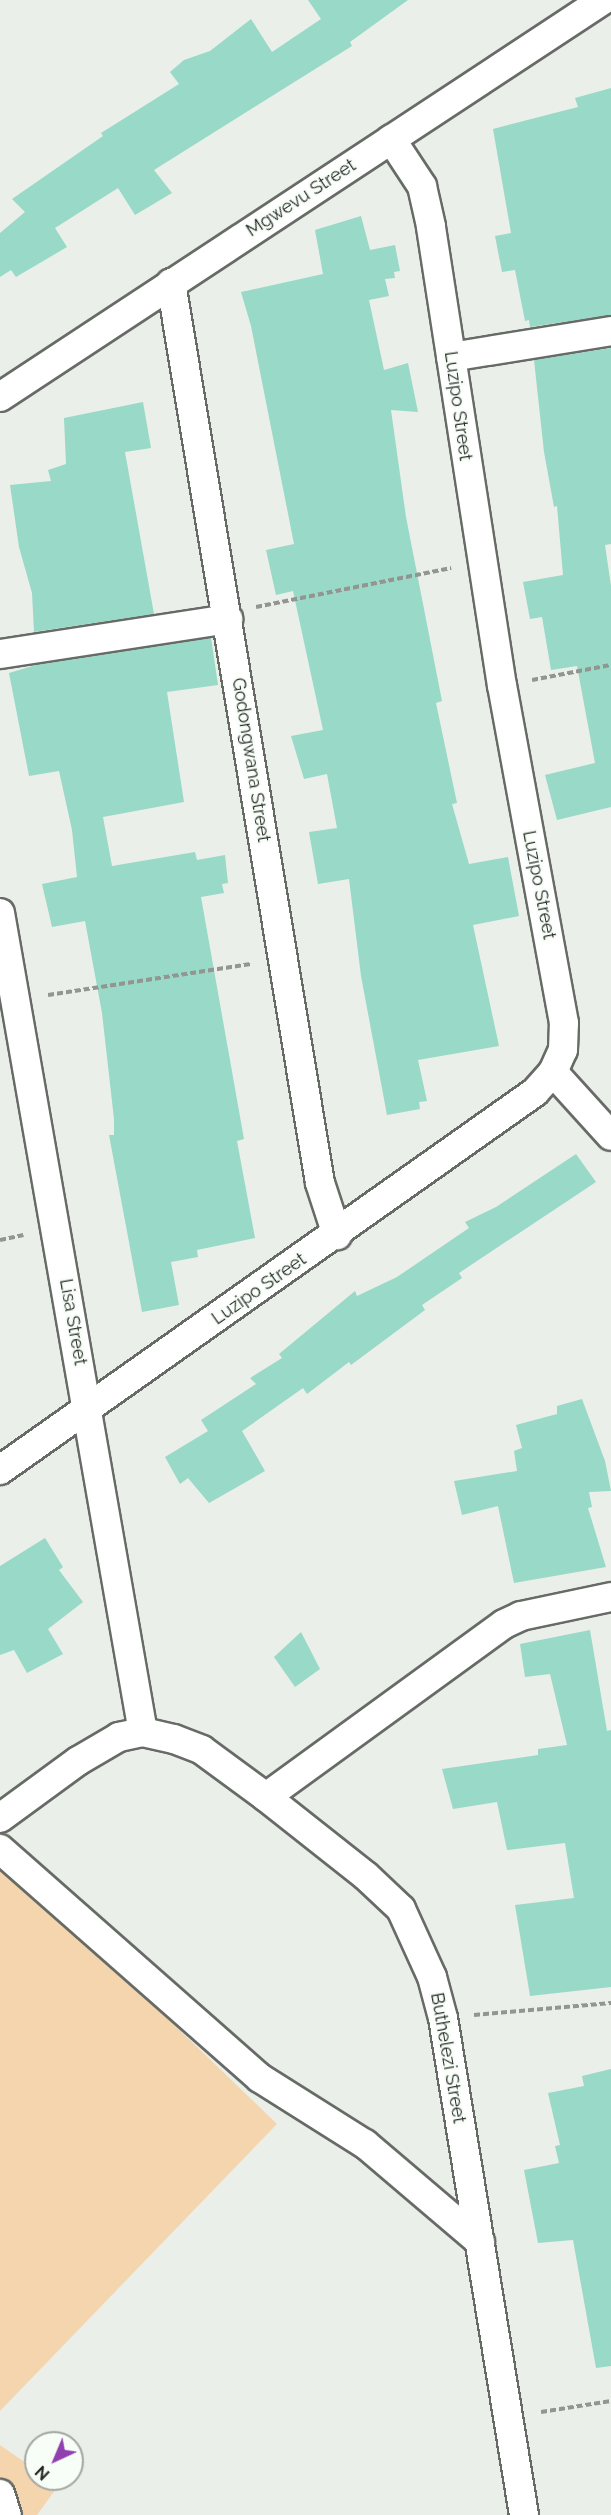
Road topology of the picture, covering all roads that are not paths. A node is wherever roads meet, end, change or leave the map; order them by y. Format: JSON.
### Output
{"nodes":[{"id":1,"x":603,"y":0,"type":"edge"},
{"id":2,"x":391,"y":139,"type":"junction"},
{"id":3,"x":171,"y":283,"type":"junction"},
{"id":4,"x":611,"y":331,"type":"edge"},
{"id":5,"x":451,"y":357,"type":"junction"},
{"id":6,"x":0,"y":397,"type":"edge"},
{"id":7,"x":227,"y":616,"type":"junction"},
{"id":8,"x":0,"y":654,"type":"edge"},
{"id":9,"x":0,"y":913,"type":"edge"},
{"id":10,"x":553,"y":1072,"type":"junction"},
{"id":11,"x":611,"y":1136,"type":"edge"},
{"id":12,"x":337,"y":1235,"type":"junction"},
{"id":13,"x":88,"y":1407,"type":"junction"},
{"id":14,"x":0,"y":1470,"type":"edge"},
{"id":15,"x":611,"y":1598,"type":"edge"},
{"id":16,"x":143,"y":1732,"type":"junction"},
{"id":17,"x":266,"y":1797,"type":"junction"},
{"id":18,"x":0,"y":1818,"type":"edge"},
{"id":19,"x":0,"y":1849,"type":"edge"},
{"id":20,"x":480,"y":2242,"type":"junction"},
{"id":21,"x":0,"y":2494,"type":"edge"},
{"id":22,"x":7,"y":2515,"type":"edge"},
{"id":23,"x":524,"y":2515,"type":"edge"}],
"edges":[{"from":1,"to":2,"type":"street","name":"Mgwevu Street"},
{"from":2,"to":3,"type":"street","name":"Mgwevu Street"},
{"from":2,"to":5,"type":"street","name":"Luzipo Street"},
{"from":3,"to":6,"type":"street","name":"Mgwevu Street"},
{"from":3,"to":7,"type":"street","name":"Godongwana Street"},
{"from":4,"to":5,"type":"street"},
{"from":5,"to":10,"type":"street","name":"Luzipo Street"},
{"from":7,"to":8,"type":"street"},
{"from":7,"to":12,"type":"street","name":"Godongwana Street"},
{"from":9,"to":13,"type":"street","name":"Lisa Street"},
{"from":10,"to":11,"type":"street"},
{"from":10,"to":12,"type":"street","name":"Luzipo Street"},
{"from":12,"to":13,"type":"street","name":"Luzipo Street"},
{"from":13,"to":14,"type":"street"},
{"from":13,"to":16,"type":"street","name":"Lisa Street"},
{"from":15,"to":17,"type":"street"},
{"from":16,"to":17,"type":"street","name":"Buthelezi Street"},
{"from":16,"to":18,"type":"street"},
{"from":17,"to":20,"type":"street","name":"Buthelezi Street"},
{"from":19,"to":20,"type":"street"},
{"from":20,"to":23,"type":"street","name":"Buthelezi Street"},
{"from":21,"to":22,"type":"street"}]}
